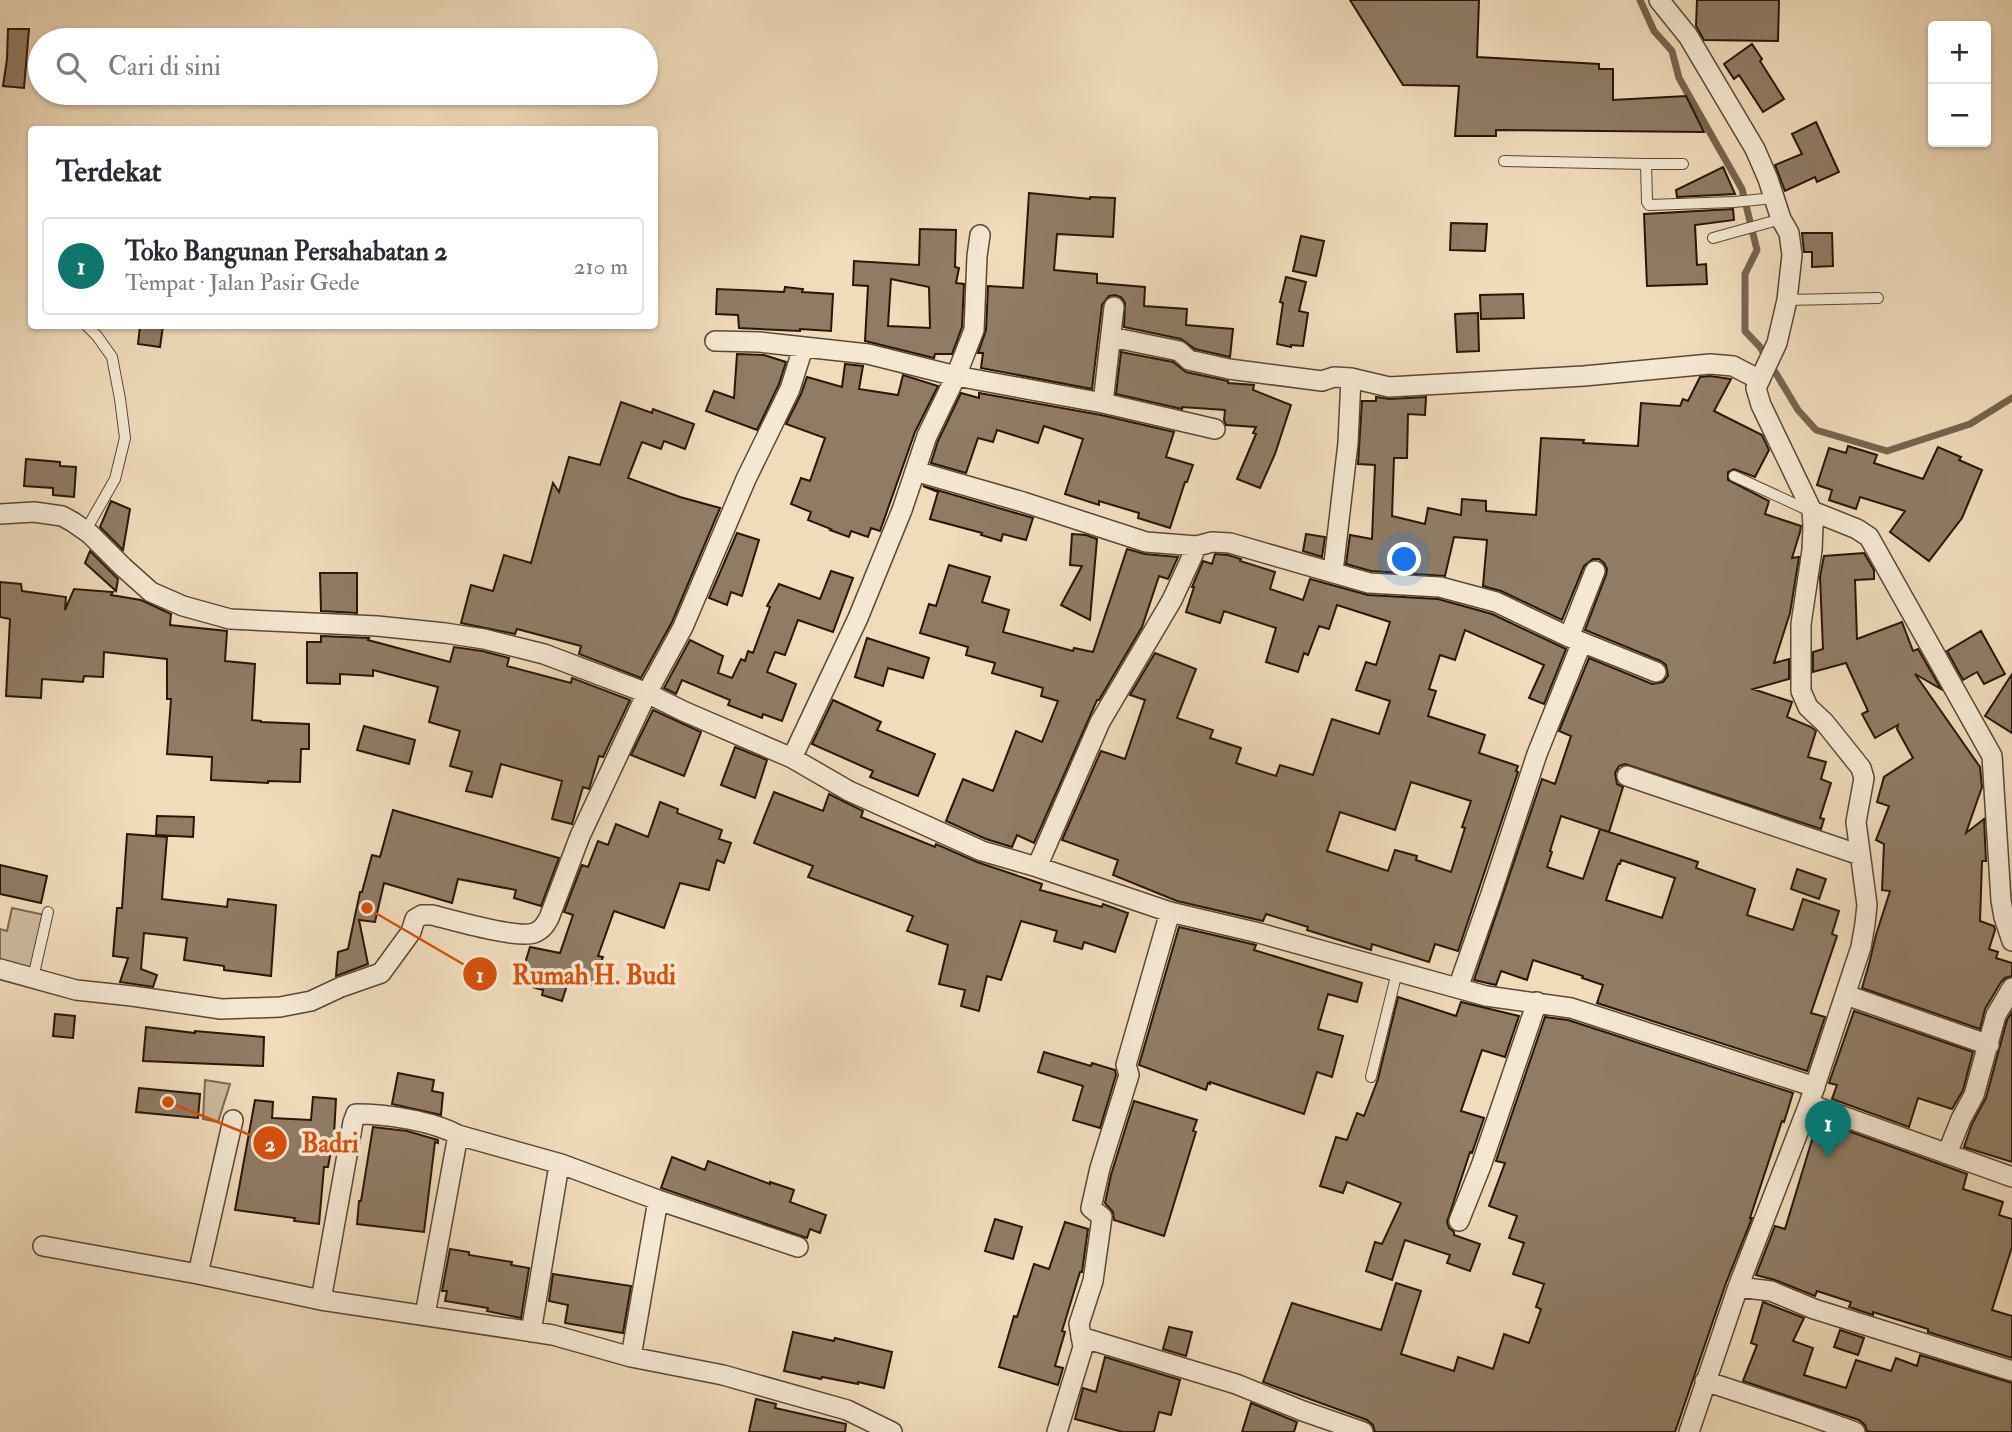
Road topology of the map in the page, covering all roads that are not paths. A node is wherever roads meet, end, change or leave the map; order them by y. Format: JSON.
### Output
{"nodes":[{"id":1,"x":1659,"y":0,"type":"edge"},
{"id":2,"x":1504,"y":161,"type":"dead end"},
{"id":3,"x":1646,"y":164,"type":"junction"},
{"id":4,"x":1683,"y":164,"type":"dead end"},
{"id":5,"x":1769,"y":199,"type":"junction"},
{"id":6,"x":1781,"y":219,"type":"junction"},
{"id":7,"x":981,"y":235,"type":"dead end"},
{"id":8,"x":1713,"y":238,"type":"dead end"},
{"id":9,"x":1878,"y":298,"type":"dead end"},
{"id":10,"x":1787,"y":300,"type":"junction"},
{"id":11,"x":1114,"y":307,"type":"dead end"},
{"id":12,"x":90,"y":329,"type":"edge"},
{"id":13,"x":1111,"y":337,"type":"junction"},
{"id":14,"x":715,"y":341,"type":"dead end"},
{"id":15,"x":803,"y":348,"type":"junction"},
{"id":16,"x":1764,"y":372,"type":"junction"},
{"id":17,"x":956,"y":376,"type":"junction"},
{"id":18,"x":1351,"y":378,"type":"junction"},
{"id":19,"x":1103,"y":403,"type":"junction"},
{"id":20,"x":1214,"y":429,"type":"dead end"},
{"id":21,"x":915,"y":471,"type":"junction"},
{"id":22,"x":1734,"y":476,"type":"dead end"},
{"id":23,"x":1812,"y":511,"type":"junction"},
{"id":24,"x":0,"y":514,"type":"edge"},
{"id":25,"x":86,"y":530,"type":"junction"},
{"id":26,"x":1197,"y":546,"type":"junction"},
{"id":27,"x":1595,"y":571,"type":"dead end"},
{"id":28,"x":1334,"y":572,"type":"junction"},
{"id":29,"x":1576,"y":639,"type":"junction"},
{"id":30,"x":1656,"y":672,"type":"dead end"},
{"id":31,"x":647,"y":693,"type":"junction"},
{"id":32,"x":792,"y":758,"type":"junction"},
{"id":33,"x":1627,"y":776,"type":"dead end"},
{"id":34,"x":1860,"y":855,"type":"junction"},
{"id":35,"x":1037,"y":867,"type":"junction"},
{"id":36,"x":2006,"y":896,"type":"edge"},
{"id":37,"x":48,"y":912,"type":"dead end"},
{"id":38,"x":1170,"y":912,"type":"junction"},
{"id":39,"x":2012,"y":941,"type":"edge"},
{"id":40,"x":0,"y":969,"type":"edge"},
{"id":41,"x":1397,"y":972,"type":"junction"},
{"id":42,"x":33,"y":978,"type":"junction"},
{"id":43,"x":1458,"y":988,"type":"junction"},
{"id":44,"x":2012,"y":988,"type":"edge"},
{"id":45,"x":1846,"y":995,"type":"junction"},
{"id":46,"x":1537,"y":1002,"type":"junction"},
{"id":47,"x":1989,"y":1045,"type":"junction"},
{"id":48,"x":1371,"y":1077,"type":"dead end"},
{"id":49,"x":1812,"y":1096,"type":"junction"},
{"id":50,"x":233,"y":1120,"type":"dead end"},
{"id":51,"x":458,"y":1135,"type":"junction"},
{"id":52,"x":1947,"y":1154,"type":"junction"},
{"id":53,"x":561,"y":1164,"type":"junction"},
{"id":54,"x":2012,"y":1177,"type":"edge"},
{"id":55,"x":658,"y":1200,"type":"junction"},
{"id":56,"x":1459,"y":1222,"type":"dead end"},
{"id":57,"x":43,"y":1246,"type":"dead end"},
{"id":58,"x":798,"y":1247,"type":"dead end"},
{"id":59,"x":198,"y":1274,"type":"junction"},
{"id":60,"x":1738,"y":1287,"type":"junction"},
{"id":61,"x":321,"y":1300,"type":"junction"},
{"id":62,"x":425,"y":1315,"type":"junction"},
{"id":63,"x":531,"y":1332,"type":"junction"},
{"id":64,"x":1082,"y":1337,"type":"junction"},
{"id":65,"x":631,"y":1357,"type":"junction"},
{"id":66,"x":2012,"y":1371,"type":"edge"},
{"id":67,"x":1705,"y":1381,"type":"junction"},
{"id":68,"x":892,"y":1432,"type":"edge"},
{"id":69,"x":1057,"y":1432,"type":"edge"},
{"id":70,"x":1363,"y":1432,"type":"edge"},
{"id":71,"x":1689,"y":1432,"type":"edge"},
{"id":72,"x":1855,"y":1432,"type":"edge"}],
"edges":[{"from":1,"to":5,"type":"street"},
{"from":2,"to":3,"type":"lane"},
{"from":3,"to":4,"type":"lane"},
{"from":3,"to":5,"type":"lane"},
{"from":5,"to":6,"type":"street"},
{"from":6,"to":8,"type":"lane"},
{"from":6,"to":10,"type":"street"},
{"from":7,"to":17,"type":"street"},
{"from":9,"to":10,"type":"lane"},
{"from":10,"to":16,"type":"street"},
{"from":11,"to":13,"type":"street"},
{"from":12,"to":25,"type":"lane"},
{"from":13,"to":18,"type":"street"},
{"from":13,"to":19,"type":"street"},
{"from":14,"to":15,"type":"street"},
{"from":15,"to":17,"type":"street"},
{"from":15,"to":31,"type":"street"},
{"from":16,"to":18,"type":"street"},
{"from":16,"to":23,"type":"street"},
{"from":17,"to":19,"type":"street"},
{"from":17,"to":21,"type":"street"},
{"from":18,"to":28,"type":"street"},
{"from":19,"to":20,"type":"street"},
{"from":21,"to":26,"type":"street"},
{"from":21,"to":32,"type":"street"},
{"from":22,"to":23,"type":"lane"},
{"from":23,"to":34,"type":"street"},
{"from":23,"to":36,"type":"street"},
{"from":24,"to":25,"type":"street"},
{"from":25,"to":31,"type":"street"},
{"from":26,"to":28,"type":"street"},
{"from":26,"to":35,"type":"street"},
{"from":27,"to":29,"type":"street"},
{"from":28,"to":29,"type":"street"},
{"from":29,"to":30,"type":"street"},
{"from":29,"to":43,"type":"street"},
{"from":31,"to":32,"type":"street"},
{"from":31,"to":42,"type":"street"},
{"from":32,"to":35,"type":"street"},
{"from":33,"to":34,"type":"street"},
{"from":34,"to":45,"type":"street"},
{"from":35,"to":38,"type":"street"},
{"from":36,"to":39,"type":"street"},
{"from":37,"to":42,"type":"lane"},
{"from":38,"to":41,"type":"street"},
{"from":38,"to":64,"type":"street"},
{"from":40,"to":42,"type":"street"},
{"from":41,"to":43,"type":"street"},
{"from":41,"to":48,"type":"lane"},
{"from":43,"to":46,"type":"street"},
{"from":44,"to":47,"type":"street"},
{"from":45,"to":47,"type":"street"},
{"from":45,"to":49,"type":"street"},
{"from":46,"to":49,"type":"street"},
{"from":46,"to":56,"type":"street"},
{"from":47,"to":52,"type":"street"},
{"from":49,"to":52,"type":"street"},
{"from":49,"to":60,"type":"street"},
{"from":50,"to":59,"type":"street"},
{"from":51,"to":53,"type":"street"},
{"from":51,"to":61,"type":"street"},
{"from":51,"to":62,"type":"street"},
{"from":52,"to":54,"type":"street"},
{"from":53,"to":55,"type":"street"},
{"from":53,"to":63,"type":"street"},
{"from":55,"to":58,"type":"street"},
{"from":55,"to":65,"type":"street"},
{"from":57,"to":59,"type":"street"},
{"from":59,"to":61,"type":"street"},
{"from":60,"to":66,"type":"street"},
{"from":60,"to":67,"type":"street"},
{"from":61,"to":62,"type":"street"},
{"from":62,"to":63,"type":"street"},
{"from":63,"to":65,"type":"street"},
{"from":64,"to":69,"type":"street"},
{"from":64,"to":70,"type":"street"},
{"from":65,"to":68,"type":"street"},
{"from":67,"to":71,"type":"street"},
{"from":67,"to":72,"type":"street"}]}
